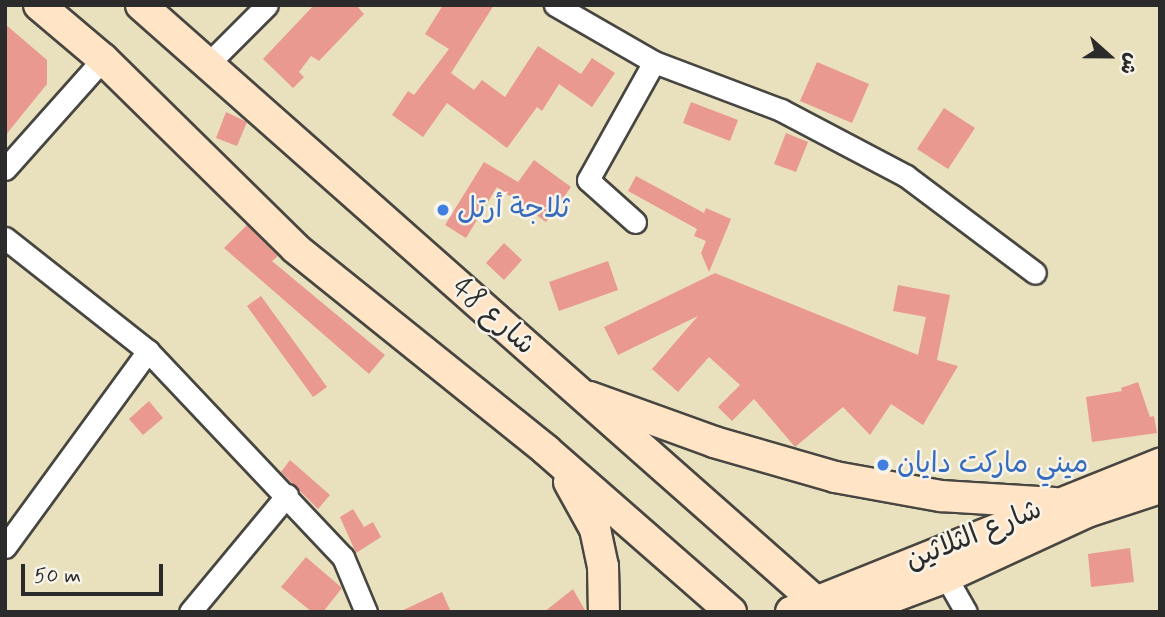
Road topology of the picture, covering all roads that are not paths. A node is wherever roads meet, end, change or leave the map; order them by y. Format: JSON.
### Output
{"nodes":[{"id":1,"x":39,"y":5,"type":"edge"},
{"id":2,"x":141,"y":5,"type":"edge"},
{"id":3,"x":267,"y":5,"type":"edge"},
{"id":4,"x":555,"y":5,"type":"edge"},
{"id":5,"x":103,"y":59,"type":"junction"},
{"id":6,"x":654,"y":62,"type":"junction"},
{"id":7,"x":208,"y":64,"type":"junction"},
{"id":8,"x":5,"y":169,"type":"edge"},
{"id":9,"x":635,"y":222,"type":"dead end"},
{"id":10,"x":5,"y":238,"type":"edge"},
{"id":11,"x":1035,"y":273,"type":"dead end"},
{"id":12,"x":148,"y":351,"type":"junction"},
{"id":13,"x":574,"y":391,"type":"junction"},
{"id":14,"x":546,"y":450,"type":"junction"},
{"id":15,"x":1160,"y":464,"type":"edge"},
{"id":16,"x":1160,"y":488,"type":"edge"},
{"id":17,"x":287,"y":495,"type":"junction"},
{"id":18,"x":1055,"y":503,"type":"junction"},
{"id":19,"x":5,"y":547,"type":"edge"},
{"id":20,"x":946,"y":577,"type":"junction"},
{"id":21,"x":803,"y":606,"type":"edge"},
{"id":22,"x":854,"y":611,"type":"edge"},
{"id":23,"x":190,"y":612,"type":"edge"},
{"id":24,"x":366,"y":612,"type":"edge"},
{"id":25,"x":604,"y":612,"type":"edge"},
{"id":26,"x":731,"y":612,"type":"edge"},
{"id":27,"x":966,"y":612,"type":"edge"}],
"edges":[{"from":1,"to":5,"type":"main road"},
{"from":2,"to":7,"type":"main road","name":"شارع 48"},
{"from":3,"to":7,"type":"street"},
{"from":4,"to":6,"type":"street"},
{"from":5,"to":8,"type":"street"},
{"from":5,"to":14,"type":"main road"},
{"from":6,"to":9,"type":"street"},
{"from":6,"to":11,"type":"street"},
{"from":7,"to":13,"type":"main road","name":"شارع 48"},
{"from":10,"to":12,"type":"street"},
{"from":12,"to":17,"type":"street"},
{"from":12,"to":19,"type":"street"},
{"from":13,"to":18,"type":"main road"},
{"from":13,"to":21,"type":"main road","name":"شارع 48"},
{"from":14,"to":25,"type":"main road"},
{"from":14,"to":26,"type":"main road"},
{"from":15,"to":18,"type":"main road","name":"شارع الثلاثين"},
{"from":16,"to":20,"type":"main road","name":"شارع الثلاثين"},
{"from":17,"to":23,"type":"street"},
{"from":17,"to":24,"type":"street"},
{"from":18,"to":21,"type":"main road","name":"شارع الثلاثين"},
{"from":20,"to":22,"type":"main road","name":"شارع الثلاثين"},
{"from":20,"to":27,"type":"street"},
{"from":21,"to":22,"type":"main road","name":"شارع 48"}]}
